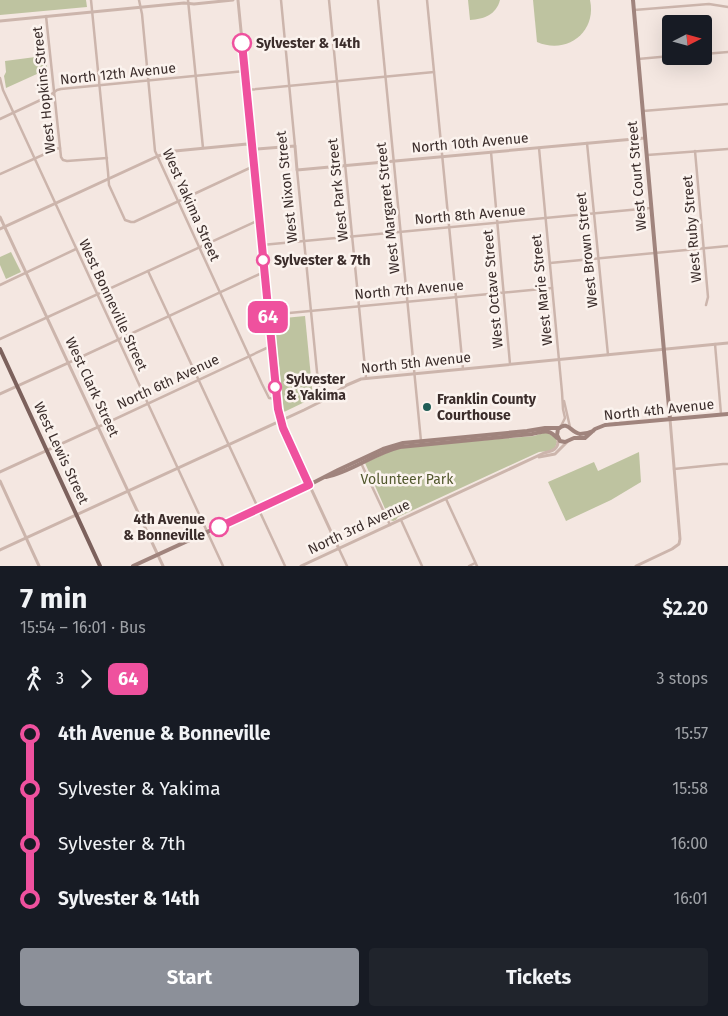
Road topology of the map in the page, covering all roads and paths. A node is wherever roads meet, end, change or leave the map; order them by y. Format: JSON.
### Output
{"nodes":[{"id":1,"x":91,"y":0,"type":"edge"},
{"id":2,"x":139,"y":0,"type":"edge"},
{"id":3,"x":233,"y":0,"type":"edge"},
{"id":4,"x":238,"y":0,"type":"edge"},
{"id":5,"x":281,"y":0,"type":"edge"},
{"id":6,"x":329,"y":0,"type":"edge"},
{"id":7,"x":378,"y":0,"type":"edge"},
{"id":8,"x":427,"y":0,"type":"edge"},
{"id":9,"x":633,"y":0,"type":"edge"},
{"id":10,"x":189,"y":2,"type":"edge"},
{"id":11,"x":140,"y":7,"type":"junction"},
{"id":12,"x":728,"y":8,"type":"edge"},
{"id":13,"x":634,"y":10,"type":"junction"},
{"id":14,"x":92,"y":12,"type":"junction"},
{"id":15,"x":46,"y":16,"type":"junction"},
{"id":16,"x":0,"y":21,"type":"edge"},
{"id":17,"x":728,"y":52,"type":"edge"},
{"id":18,"x":712,"y":53,"type":"edge"},
{"id":19,"x":662,"y":57,"type":"edge"},
{"id":20,"x":638,"y":59,"type":"junction"},
{"id":21,"x":245,"y":71,"type":"junction"},
{"id":22,"x":434,"y":72,"type":"junction"},
{"id":23,"x":196,"y":76,"type":"junction"},
{"id":24,"x":386,"y":76,"type":"junction"},
{"id":25,"x":0,"y":78,"type":"edge"},
{"id":26,"x":148,"y":80,"type":"junction"},
{"id":27,"x":337,"y":81,"type":"junction"},
{"id":28,"x":100,"y":85,"type":"junction"},
{"id":29,"x":289,"y":86,"type":"junction"},
{"id":30,"x":247,"y":90,"type":"junction"},
{"id":31,"x":54,"y":92,"type":"junction"},
{"id":32,"x":728,"y":104,"type":"edge"},
{"id":33,"x":643,"y":111,"type":"junction"},
{"id":34,"x":13,"y":113,"type":"junction"},
{"id":35,"x":0,"y":119,"type":"edge"},
{"id":36,"x":645,"y":138,"type":"junction"},
{"id":37,"x":587,"y":143,"type":"junction"},
{"id":38,"x":294,"y":146,"type":"junction"},
{"id":39,"x":252,"y":147,"type":"junction"},
{"id":40,"x":60,"y":148,"type":"junction"},
{"id":41,"x":203,"y":148,"type":"junction"},
{"id":42,"x":538,"y":148,"type":"junction"},
{"id":43,"x":728,"y":149,"type":"edge"},
{"id":44,"x":695,"y":151,"type":"junction"},
{"id":45,"x":491,"y":152,"type":"junction"},
{"id":46,"x":647,"y":155,"type":"junction"},
{"id":47,"x":158,"y":156,"type":"junction"},
{"id":48,"x":442,"y":157,"type":"junction"},
{"id":49,"x":34,"y":158,"type":"junction"},
{"id":50,"x":107,"y":158,"type":"junction"},
{"id":51,"x":394,"y":161,"type":"junction"},
{"id":52,"x":254,"y":166,"type":"junction"},
{"id":53,"x":345,"y":166,"type":"junction"},
{"id":54,"x":297,"y":170,"type":"junction"},
{"id":55,"x":0,"y":174,"type":"edge"},
{"id":56,"x":108,"y":179,"type":"junction"},
{"id":57,"x":178,"y":202,"type":"junction"},
{"id":58,"x":55,"y":204,"type":"junction"},
{"id":59,"x":651,"y":208,"type":"junction"},
{"id":60,"x":594,"y":214,"type":"junction"},
{"id":61,"x":0,"y":217,"type":"edge"},
{"id":62,"x":545,"y":218,"type":"junction"},
{"id":63,"x":259,"y":220,"type":"junction"},
{"id":64,"x":497,"y":222,"type":"junction"},
{"id":65,"x":5,"y":227,"type":"junction"},
{"id":66,"x":449,"y":227,"type":"junction"},
{"id":67,"x":0,"y":229,"type":"edge"},
{"id":68,"x":401,"y":232,"type":"junction"},
{"id":69,"x":352,"y":236,"type":"junction"},
{"id":70,"x":304,"y":241,"type":"junction"},
{"id":71,"x":262,"y":245,"type":"junction"},
{"id":72,"x":728,"y":246,"type":"edge"},
{"id":73,"x":199,"y":247,"type":"junction"},
{"id":74,"x":703,"y":248,"type":"junction"},
{"id":75,"x":76,"y":249,"type":"junction"},
{"id":76,"x":655,"y":253,"type":"junction"},
{"id":77,"x":598,"y":259,"type":"junction"},
{"id":78,"x":550,"y":263,"type":"junction"},
{"id":79,"x":148,"y":271,"type":"junction"},
{"id":80,"x":26,"y":272,"type":"junction"},
{"id":81,"x":264,"y":272,"type":"junction"},
{"id":82,"x":0,"y":284,"type":"edge"},
{"id":83,"x":552,"y":288,"type":"junction"},
{"id":84,"x":220,"y":292,"type":"junction"},
{"id":85,"x":504,"y":293,"type":"junction"},
{"id":86,"x":98,"y":294,"type":"junction"},
{"id":87,"x":456,"y":297,"type":"junction"},
{"id":88,"x":408,"y":302,"type":"junction"},
{"id":89,"x":706,"y":305,"type":"dead end"},
{"id":90,"x":359,"y":306,"type":"junction"},
{"id":91,"x":311,"y":311,"type":"junction"},
{"id":92,"x":268,"y":315,"type":"junction"},
{"id":93,"x":169,"y":316,"type":"junction"},
{"id":94,"x":47,"y":318,"type":"junction"},
{"id":95,"x":0,"y":339,"type":"edge"},
{"id":96,"x":118,"y":339,"type":"junction"},
{"id":97,"x":728,"y":343,"type":"edge"},
{"id":98,"x":714,"y":344,"type":"junction"},
{"id":99,"x":271,"y":346,"type":"junction"},
{"id":100,"x":0,"y":349,"type":"edge"},
{"id":101,"x":664,"y":350,"type":"junction"},
{"id":102,"x":608,"y":355,"type":"junction"},
{"id":103,"x":249,"y":356,"type":"junction"},
{"id":104,"x":559,"y":360,"type":"junction"},
{"id":105,"x":68,"y":363,"type":"junction"},
{"id":106,"x":510,"y":364,"type":"junction"},
{"id":107,"x":462,"y":369,"type":"junction"},
{"id":108,"x":415,"y":373,"type":"junction"},
{"id":109,"x":366,"y":378,"type":"junction"},
{"id":110,"x":199,"y":380,"type":"junction"},
{"id":111,"x":17,"y":386,"type":"junction"},
{"id":112,"x":0,"y":394,"type":"edge"},
{"id":113,"x":276,"y":399,"type":"junction"},
{"id":114,"x":563,"y":400,"type":"junction"},
{"id":115,"x":320,"y":402,"type":"junction"},
{"id":116,"x":148,"y":403,"type":"junction"},
{"id":117,"x":721,"y":414,"type":"junction"},
{"id":118,"x":728,"y":414,"type":"edge"},
{"id":119,"x":670,"y":419,"type":"junction"},
{"id":120,"x":280,"y":420,"type":"junction"},
{"id":121,"x":98,"y":427,"type":"junction"},
{"id":122,"x":560,"y":427,"type":"junction"},
{"id":123,"x":570,"y":428,"type":"junction"},
{"id":124,"x":593,"y":431,"type":"junction"},
{"id":125,"x":558,"y":438,"type":"junction"},
{"id":126,"x":568,"y":441,"type":"junction"},
{"id":127,"x":421,"y":443,"type":"junction"},
{"id":128,"x":229,"y":444,"type":"junction"},
{"id":129,"x":47,"y":450,"type":"junction"},
{"id":130,"x":536,"y":458,"type":"junction"},
{"id":131,"x":360,"y":461,"type":"junction"},
{"id":132,"x":728,"y":464,"type":"edge"},
{"id":133,"x":178,"y":468,"type":"junction"},
{"id":134,"x":674,"y":469,"type":"junction"},
{"id":135,"x":0,"y":472,"type":"edge"},
{"id":136,"x":0,"y":481,"type":"edge"},
{"id":137,"x":309,"y":485,"type":"junction"},
{"id":138,"x":127,"y":491,"type":"junction"},
{"id":139,"x":446,"y":499,"type":"junction"},
{"id":140,"x":258,"y":508,"type":"junction"},
{"id":141,"x":76,"y":514,"type":"junction"},
{"id":142,"x":401,"y":520,"type":"junction"},
{"id":143,"x":390,"y":525,"type":"junction"},
{"id":144,"x":208,"y":532,"type":"junction"},
{"id":145,"x":26,"y":538,"type":"junction"},
{"id":146,"x":339,"y":549,"type":"junction"},
{"id":147,"x":0,"y":550,"type":"edge"},
{"id":148,"x":158,"y":555,"type":"junction"},
{"id":149,"x":476,"y":564,"type":"edge"},
{"id":150,"x":39,"y":566,"type":"edge"},
{"id":151,"x":100,"y":566,"type":"edge"},
{"id":152,"x":134,"y":566,"type":"edge"},
{"id":153,"x":163,"y":566,"type":"edge"},
{"id":154,"x":224,"y":566,"type":"edge"},
{"id":155,"x":285,"y":566,"type":"edge"},
{"id":156,"x":301,"y":566,"type":"edge"},
{"id":157,"x":347,"y":566,"type":"edge"},
{"id":158,"x":422,"y":566,"type":"edge"},
{"id":159,"x":469,"y":566,"type":"edge"},
{"id":160,"x":636,"y":566,"type":"edge"}],
"edges":[{"from":1,"to":14,"type":"street"},
{"from":2,"to":11,"type":"street","name":"West Yakima Street"},
{"from":3,"to":10,"type":"street"},
{"from":4,"to":21,"type":"street"},
{"from":5,"to":29,"type":"street","name":"West Nixon Street"},
{"from":6,"to":27,"type":"street","name":"West Park Street"},
{"from":7,"to":24,"type":"street","name":"West Margaret Street"},
{"from":8,"to":22,"type":"street"},
{"from":9,"to":13,"type":"main road","name":"West Court Street"},
{"from":10,"to":11,"type":"street"},
{"from":10,"to":23,"type":"street"},
{"from":11,"to":14,"type":"street"},
{"from":11,"to":26,"type":"street","name":"West Yakima Street"},
{"from":12,"to":13,"type":"street"},
{"from":13,"to":20,"type":"main road","name":"West Court Street"},
{"from":14,"to":15,"type":"street"},
{"from":14,"to":28,"type":"street"},
{"from":15,"to":16,"type":"street"},
{"from":15,"to":31,"type":"street","name":"West Hopkins Street"},
{"from":17,"to":18,"type":"street"},
{"from":19,"to":20,"type":"street"},
{"from":20,"to":33,"type":"main road","name":"West Court Street"},
{"from":21,"to":23,"type":"street","name":"North 12th Avenue"},
{"from":21,"to":30,"type":"street"},
{"from":22,"to":24,"type":"street"},
{"from":22,"to":48,"type":"street"},
{"from":23,"to":26,"type":"street","name":"North 12th Avenue"},
{"from":23,"to":41,"type":"street"},
{"from":24,"to":27,"type":"street"},
{"from":24,"to":51,"type":"street","name":"West Margaret Street"},
{"from":25,"to":34,"type":"street","name":"West Bonneville Street"},
{"from":26,"to":28,"type":"street","name":"North 12th Avenue"},
{"from":26,"to":47,"type":"street","name":"West Yakima Street"},
{"from":27,"to":29,"type":"street"},
{"from":27,"to":53,"type":"street","name":"West Park Street"},
{"from":28,"to":31,"type":"street","name":"North 12th Avenue"},
{"from":28,"to":50,"type":"street"},
{"from":29,"to":30,"type":"street"},
{"from":29,"to":38,"type":"street","name":"West Nixon Street"},
{"from":30,"to":39,"type":"street"},
{"from":31,"to":34,"type":"street","name":"North 12th Avenue"},
{"from":31,"to":40,"type":"street","name":"West Hopkins Street"},
{"from":32,"to":33,"type":"street"},
{"from":33,"to":36,"type":"main road","name":"West Court Street"},
{"from":34,"to":35,"type":"street","name":"North 12th Avenue"},
{"from":34,"to":49,"type":"street","name":"West Bonneville Street"},
{"from":36,"to":37,"type":"street","name":"North 10th Avenue"},
{"from":36,"to":46,"type":"main road","name":"West Court Street"},
{"from":37,"to":42,"type":"street","name":"North 10th Avenue"},
{"from":37,"to":60,"type":"street","name":"West Brown Street"},
{"from":38,"to":39,"type":"street"},
{"from":38,"to":54,"type":"street","name":"West Nixon Street"},
{"from":39,"to":41,"type":"street"},
{"from":39,"to":52,"type":"street"},
{"from":40,"to":49,"type":"street"},
{"from":40,"to":50,"type":"street","name":"West Hopkins Street"},
{"from":41,"to":47,"type":"street"},
{"from":42,"to":45,"type":"street","name":"North 10th Avenue"},
{"from":42,"to":62,"type":"street","name":"West Marie Street"},
{"from":43,"to":44,"type":"street"},
{"from":44,"to":46,"type":"street"},
{"from":44,"to":74,"type":"street","name":"West Ruby Street"},
{"from":45,"to":48,"type":"street","name":"North 10th Avenue"},
{"from":45,"to":64,"type":"street","name":"West Octave Street"},
{"from":46,"to":59,"type":"main road","name":"West Court Street"},
{"from":47,"to":56,"type":"street"},
{"from":47,"to":57,"type":"street","name":"West Yakima Street"},
{"from":48,"to":51,"type":"street","name":"North 10th Avenue"},
{"from":48,"to":66,"type":"street"},
{"from":49,"to":55,"type":"street"},
{"from":49,"to":58,"type":"street","name":"West Bonneville Street"},
{"from":50,"to":56,"type":"street"},
{"from":51,"to":53,"type":"street","name":"North 10th Avenue"},
{"from":51,"to":68,"type":"street","name":"West Margaret Street"},
{"from":52,"to":57,"type":"street"},
{"from":52,"to":63,"type":"street"},
{"from":53,"to":54,"type":"street","name":"North 10th Avenue"},
{"from":53,"to":69,"type":"street","name":"West Park Street"},
{"from":54,"to":70,"type":"street","name":"West Nixon Street"},
{"from":56,"to":57,"type":"street"},
{"from":56,"to":58,"type":"street"},
{"from":57,"to":73,"type":"street","name":"West Yakima Street"},
{"from":58,"to":65,"type":"street"},
{"from":58,"to":75,"type":"street","name":"West Bonneville Street"},
{"from":59,"to":60,"type":"street","name":"North 8th Avenue"},
{"from":59,"to":76,"type":"main road","name":"West Court Street"},
{"from":60,"to":62,"type":"street","name":"North 8th Avenue"},
{"from":60,"to":77,"type":"street","name":"West Brown Street"},
{"from":61,"to":65,"type":"street","name":"West Clark Street"},
{"from":62,"to":64,"type":"street","name":"North 8th Avenue"},
{"from":62,"to":78,"type":"street","name":"West Marie Street"},
{"from":63,"to":71,"type":"street"},
{"from":63,"to":73,"type":"street"},
{"from":64,"to":66,"type":"street","name":"North 8th Avenue"},
{"from":64,"to":85,"type":"street","name":"West Octave Street"},
{"from":65,"to":67,"type":"street"},
{"from":65,"to":80,"type":"street","name":"West Clark Street"},
{"from":66,"to":68,"type":"street","name":"North 8th Avenue"},
{"from":66,"to":87,"type":"street"},
{"from":68,"to":69,"type":"street","name":"North 8th Avenue"},
{"from":68,"to":88,"type":"street","name":"West Margaret Street"},
{"from":69,"to":70,"type":"street","name":"North 8th Avenue"},
{"from":69,"to":90,"type":"street","name":"West Park Street"},
{"from":70,"to":71,"type":"street","name":"North 8th Avenue"},
{"from":70,"to":91,"type":"street","name":"West Nixon Street"},
{"from":71,"to":81,"type":"street"},
{"from":72,"to":74,"type":"street"},
{"from":73,"to":79,"type":"street"},
{"from":73,"to":84,"type":"street","name":"West Yakima Street"},
{"from":74,"to":76,"type":"street"},
{"from":74,"to":89,"type":"street","name":"West Ruby Street"},
{"from":75,"to":80,"type":"street"},
{"from":75,"to":86,"type":"street","name":"West Bonneville Street"},
{"from":76,"to":77,"type":"street"},
{"from":76,"to":101,"type":"main road","name":"West Court Street"},
{"from":77,"to":78,"type":"street"},
{"from":77,"to":102,"type":"street","name":"West Brown Street"},
{"from":78,"to":83,"type":"street","name":"West Marie Street"},
{"from":79,"to":86,"type":"street"},
{"from":79,"to":93,"type":"street"},
{"from":80,"to":82,"type":"street"},
{"from":80,"to":94,"type":"street","name":"West Clark Street"},
{"from":81,"to":84,"type":"street"},
{"from":81,"to":92,"type":"street"},
{"from":83,"to":85,"type":"street","name":"North 7th Avenue"},
{"from":83,"to":104,"type":"street","name":"West Marie Street"},
{"from":84,"to":93,"type":"street"},
{"from":84,"to":103,"type":"street","name":"West Yakima Street"},
{"from":85,"to":87,"type":"street","name":"North 7th Avenue"},
{"from":85,"to":106,"type":"street","name":"West Octave Street"},
{"from":86,"to":94,"type":"street"},
{"from":86,"to":96,"type":"street","name":"West Bonneville Street"},
{"from":87,"to":88,"type":"street","name":"North 7th Avenue"},
{"from":87,"to":107,"type":"street"},
{"from":88,"to":90,"type":"street","name":"North 7th Avenue"},
{"from":88,"to":108,"type":"street","name":"West Margaret Street"},
{"from":90,"to":91,"type":"street","name":"North 7th Avenue"},
{"from":90,"to":109,"type":"street","name":"West Park Street"},
{"from":91,"to":92,"type":"street","name":"North 7th Avenue"},
{"from":91,"to":115,"type":"street","name":"West Nixon Street"},
{"from":92,"to":99,"type":"street"},
{"from":93,"to":96,"type":"street"},
{"from":93,"to":110,"type":"street"},
{"from":94,"to":95,"type":"street"},
{"from":94,"to":105,"type":"street","name":"West Clark Street"},
{"from":96,"to":105,"type":"street"},
{"from":96,"to":116,"type":"street","name":"West Bonneville Street"},
{"from":97,"to":98,"type":"street","name":"North 5th Avenue"},
{"from":98,"to":101,"type":"street","name":"North 5th Avenue"},
{"from":98,"to":117,"type":"street"},
{"from":99,"to":103,"type":"street","name":"North 6th Avenue"},
{"from":99,"to":113,"type":"street"},
{"from":100,"to":111,"type":"main road","name":"West Lewis Street"},
{"from":101,"to":102,"type":"street","name":"North 5th Avenue"},
{"from":101,"to":119,"type":"main road","name":"West Court Street"},
{"from":102,"to":104,"type":"street","name":"North 5th Avenue"},
{"from":103,"to":110,"type":"street","name":"North 6th Avenue"},
{"from":103,"to":113,"type":"street","name":"West Yakima Street"},
{"from":104,"to":106,"type":"street","name":"North 5th Avenue"},
{"from":104,"to":114,"type":"street","name":"West Marie Street"},
{"from":105,"to":111,"type":"street"},
{"from":105,"to":121,"type":"street","name":"West Clark Street"},
{"from":106,"to":107,"type":"street","name":"North 5th Avenue"},
{"from":107,"to":108,"type":"street","name":"North 5th Avenue"},
{"from":108,"to":109,"type":"street","name":"North 5th Avenue"},
{"from":108,"to":127,"type":"street","name":"West Margaret Street"},
{"from":109,"to":115,"type":"street","name":"North 5th Avenue"},
{"from":110,"to":116,"type":"street","name":"North 6th Avenue"},
{"from":110,"to":128,"type":"street"},
{"from":111,"to":112,"type":"street"},
{"from":111,"to":129,"type":"main road","name":"West Lewis Street"},
{"from":113,"to":120,"type":"street"},
{"from":114,"to":122,"type":"street","name":"West Marie Street"},
{"from":114,"to":123,"type":"street","name":"West Marie Street"},
{"from":115,"to":120,"type":"street","name":"North 5th Avenue"},
{"from":116,"to":121,"type":"street","name":"North 6th Avenue"},
{"from":116,"to":133,"type":"street","name":"West Bonneville Street"},
{"from":117,"to":118,"type":"main road","name":"North 4th Avenue"},
{"from":117,"to":119,"type":"main road","name":"North 4th Avenue"},
{"from":119,"to":124,"type":"main road","name":"North 4th Avenue"},
{"from":119,"to":134,"type":"street"},
{"from":120,"to":128,"type":"street","name":"North 5th Avenue"},
{"from":120,"to":137,"type":"street"},
{"from":121,"to":129,"type":"street","name":"North 6th Avenue"},
{"from":121,"to":138,"type":"street","name":"West Clark Street"},
{"from":122,"to":123,"type":"main road"},
{"from":122,"to":125,"type":"main road"},
{"from":122,"to":127,"type":"main road"},
{"from":123,"to":124,"type":"main road","name":"North 4th Avenue"},
{"from":123,"to":126,"type":"main road"},
{"from":124,"to":126,"type":"main road","name":"North 4th Avenue"},
{"from":125,"to":126,"type":"main road"},
{"from":125,"to":127,"type":"main road"},
{"from":125,"to":130,"type":"street","name":"North 3rd Avenue"},
{"from":126,"to":130,"type":"street","name":"North 3rd Avenue"},
{"from":127,"to":131,"type":"main road"},
{"from":128,"to":133,"type":"street","name":"North 5th Avenue"},
{"from":128,"to":140,"type":"street"},
{"from":129,"to":135,"type":"street","name":"North 6th Avenue"},
{"from":129,"to":141,"type":"main road","name":"West Lewis Street"},
{"from":130,"to":139,"type":"street","name":"North 3rd Avenue"},
{"from":131,"to":137,"type":"main road"},
{"from":131,"to":143,"type":"street"},
{"from":132,"to":134,"type":"street"},
{"from":133,"to":138,"type":"street","name":"North 5th Avenue"},
{"from":133,"to":144,"type":"street","name":"West Bonneville Street"},
{"from":134,"to":160,"type":"street"},
{"from":136,"to":145,"type":"street"},
{"from":137,"to":140,"type":"main road"},
{"from":137,"to":146,"type":"street"},
{"from":138,"to":141,"type":"street","name":"North 5th Avenue"},
{"from":138,"to":148,"type":"street","name":"West Clark Street"},
{"from":139,"to":142,"type":"street","name":"North 3rd Avenue"},
{"from":139,"to":149,"type":"street"},
{"from":140,"to":144,"type":"main road"},
{"from":140,"to":155,"type":"street"},
{"from":141,"to":145,"type":"street","name":"North 5th Avenue"},
{"from":141,"to":151,"type":"main road","name":"West Lewis Street"},
{"from":142,"to":143,"type":"street","name":"North 3rd Avenue"},
{"from":142,"to":158,"type":"street"},
{"from":143,"to":146,"type":"street","name":"North 3rd Avenue"},
{"from":144,"to":148,"type":"main road"},
{"from":144,"to":154,"type":"street","name":"West Bonneville Street"},
{"from":145,"to":147,"type":"street","name":"North 5th Avenue"},
{"from":145,"to":150,"type":"street"},
{"from":146,"to":156,"type":"street","name":"North 3rd Avenue"},
{"from":146,"to":157,"type":"street"},
{"from":148,"to":152,"type":"main road"},
{"from":148,"to":153,"type":"street","name":"West Clark Street"},
{"from":149,"to":159,"type":"street"}]}
